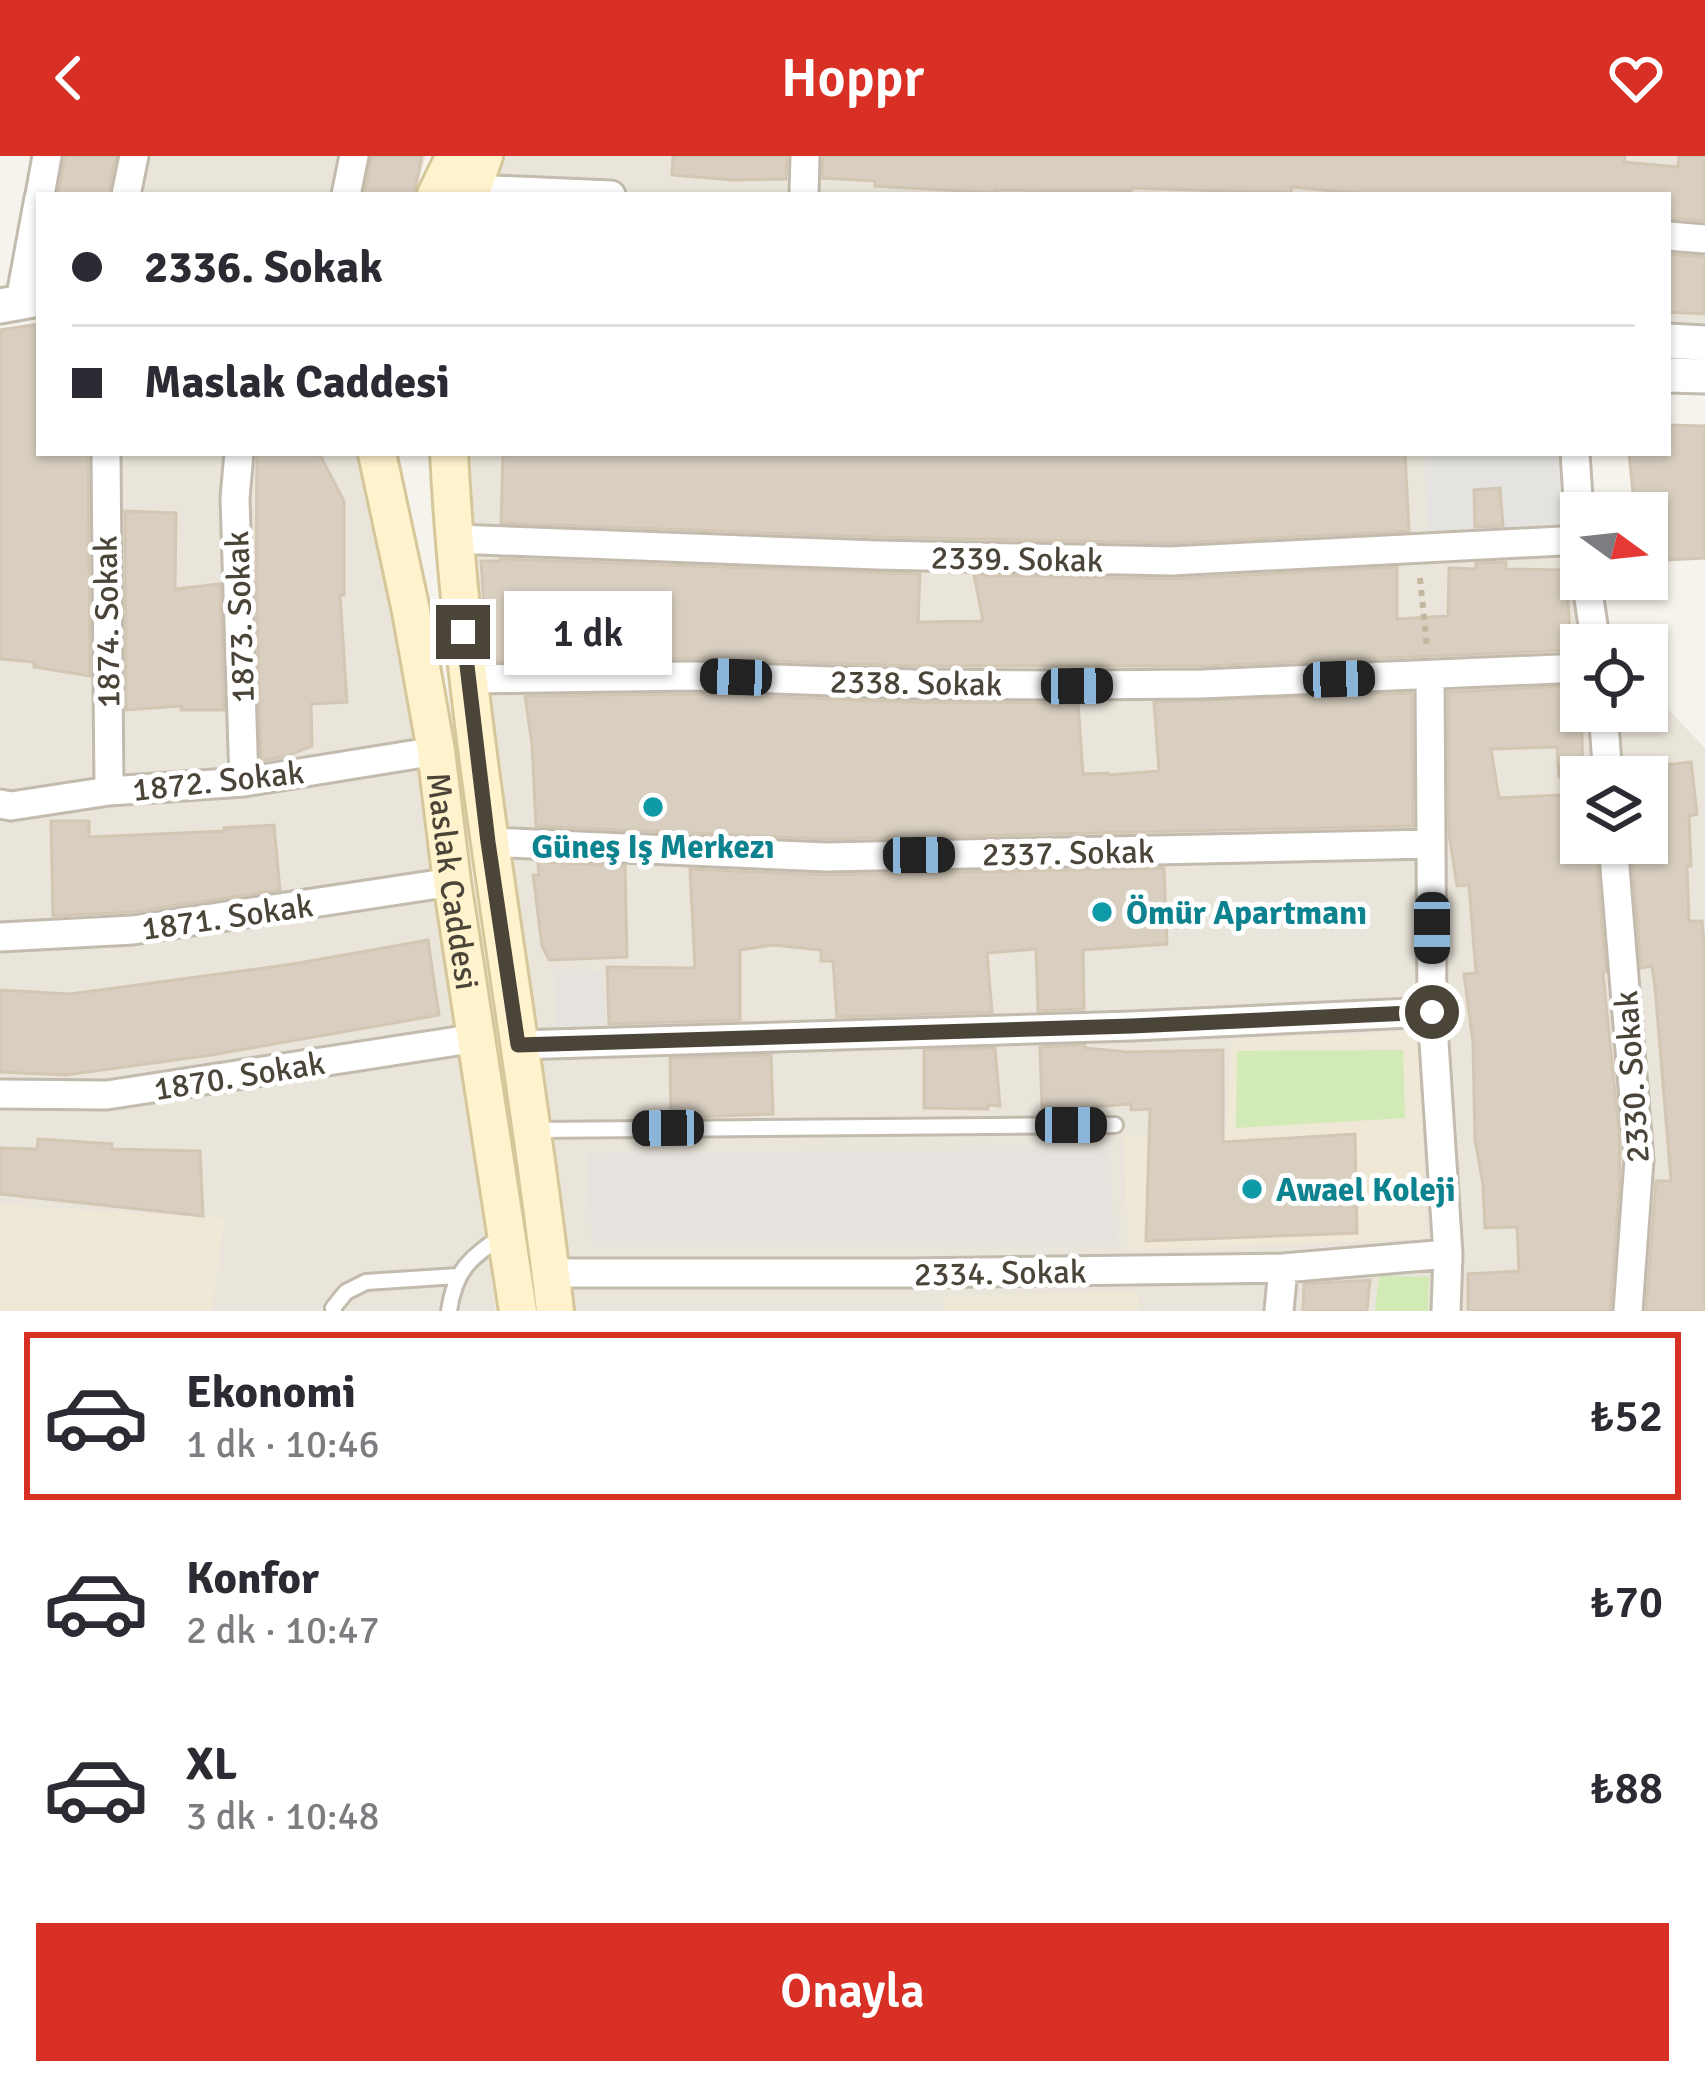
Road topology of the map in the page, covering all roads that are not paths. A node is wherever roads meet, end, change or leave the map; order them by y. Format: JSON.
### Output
{"nodes":[{"id":1,"x":47,"y":156,"type":"edge"},
{"id":2,"x":134,"y":156,"type":"edge"},
{"id":3,"x":354,"y":156,"type":"edge"},
{"id":4,"x":805,"y":156,"type":"edge"},
{"id":5,"x":463,"y":178,"type":"edge"},
{"id":6,"x":40,"y":192,"type":"edge"},
{"id":7,"x":127,"y":192,"type":"edge"},
{"id":8,"x":347,"y":192,"type":"edge"},
{"id":9,"x":585,"y":192,"type":"edge"},
{"id":10,"x":804,"y":192,"type":"edge"},
{"id":11,"x":36,"y":213,"type":"edge"},
{"id":12,"x":1671,"y":236,"type":"edge"},
{"id":13,"x":1705,"y":238,"type":"edge"},
{"id":14,"x":20,"y":302,"type":"edge"},
{"id":15,"x":1671,"y":341,"type":"edge"},
{"id":16,"x":1705,"y":343,"type":"edge"},
{"id":17,"x":1671,"y":375,"type":"edge"},
{"id":18,"x":1705,"y":376,"type":"edge"},
{"id":19,"x":106,"y":456,"type":"edge"},
{"id":20,"x":239,"y":456,"type":"edge"},
{"id":21,"x":378,"y":456,"type":"edge"},
{"id":22,"x":449,"y":456,"type":"edge"},
{"id":23,"x":1575,"y":456,"type":"edge"},
{"id":24,"x":1578,"y":492,"type":"edge"},
{"id":25,"x":454,"y":539,"type":"junction"},
{"id":26,"x":1560,"y":542,"type":"edge"},
{"id":27,"x":1560,"y":669,"type":"edge"},
{"id":28,"x":1430,"y":676,"type":"junction"},
{"id":29,"x":467,"y":679,"type":"junction"},
{"id":30,"x":436,"y":751,"type":"junction"},
{"id":31,"x":244,"y":782,"type":"junction"},
{"id":32,"x":109,"y":791,"type":"junction"},
{"id":33,"x":0,"y":804,"type":"edge"},
{"id":34,"x":488,"y":842,"type":"junction"},
{"id":35,"x":1432,"y":844,"type":"junction"},
{"id":36,"x":1615,"y":864,"type":"edge"},
{"id":37,"x":452,"y":882,"type":"junction"},
{"id":38,"x":0,"y":937,"type":"edge"},
{"id":39,"x":1432,"y":1012,"type":"junction"},
{"id":40,"x":477,"y":1038,"type":"junction"},
{"id":41,"x":518,"y":1045,"type":"junction"},
{"id":42,"x":0,"y":1094,"type":"edge"},
{"id":43,"x":1115,"y":1125,"type":"dead end"},
{"id":44,"x":534,"y":1130,"type":"junction"},
{"id":45,"x":506,"y":1233,"type":"junction"},
{"id":46,"x":1448,"y":1254,"type":"junction"},
{"id":47,"x":1282,"y":1268,"type":"junction"},
{"id":48,"x":551,"y":1273,"type":"junction"},
{"id":49,"x":457,"y":1276,"type":"junction"},
{"id":50,"x":334,"y":1311,"type":"edge"},
{"id":51,"x":449,"y":1311,"type":"edge"},
{"id":52,"x":518,"y":1311,"type":"edge"},
{"id":53,"x":555,"y":1311,"type":"edge"},
{"id":54,"x":1279,"y":1311,"type":"edge"},
{"id":55,"x":1446,"y":1311,"type":"edge"},
{"id":56,"x":1628,"y":1311,"type":"edge"}],
"edges":[{"from":1,"to":6,"type":"street"},
{"from":2,"to":7,"type":"street"},
{"from":3,"to":8,"type":"street"},
{"from":4,"to":10,"type":"street"},
{"from":5,"to":9,"type":"street"},
{"from":11,"to":14,"type":"street"},
{"from":12,"to":13,"type":"street"},
{"from":15,"to":16,"type":"street"},
{"from":17,"to":18,"type":"street"},
{"from":19,"to":32,"type":"street","name":"1874. Sokak"},
{"from":20,"to":31,"type":"street","name":"1873. Sokak"},
{"from":21,"to":30,"type":"main road","name":"Maslak Caddesi"},
{"from":22,"to":25,"type":"main road","name":"Maslak Caddesi"},
{"from":23,"to":24,"type":"street"},
{"from":25,"to":26,"type":"street","name":"2339. Sokak"},
{"from":25,"to":29,"type":"main road","name":"Maslak Caddesi"},
{"from":27,"to":28,"type":"street","name":"2338. Sokak"},
{"from":28,"to":29,"type":"street","name":"2338. Sokak"},
{"from":28,"to":35,"type":"street"},
{"from":29,"to":34,"type":"main road","name":"Maslak Caddesi"},
{"from":30,"to":31,"type":"street","name":"1872. Sokak"},
{"from":30,"to":37,"type":"main road","name":"Maslak Caddesi"},
{"from":31,"to":32,"type":"street","name":"1872. Sokak"},
{"from":32,"to":33,"type":"street","name":"1872. Sokak"},
{"from":34,"to":35,"type":"street","name":"2337. Sokak"},
{"from":34,"to":41,"type":"main road","name":"Maslak Caddesi"},
{"from":35,"to":39,"type":"street"},
{"from":36,"to":56,"type":"street","name":"2330. Sokak"},
{"from":37,"to":38,"type":"street","name":"1871. Sokak"},
{"from":37,"to":40,"type":"main road","name":"Maslak Caddesi"},
{"from":39,"to":41,"type":"street"},
{"from":39,"to":46,"type":"street"},
{"from":40,"to":42,"type":"street","name":"1870. Sokak"},
{"from":40,"to":45,"type":"main road","name":"Maslak Caddesi"},
{"from":41,"to":44,"type":"main road","name":"Maslak Caddesi"},
{"from":43,"to":44,"type":"lane"},
{"from":44,"to":48,"type":"main road","name":"Maslak Caddesi"},
{"from":45,"to":49,"type":"lane"},
{"from":45,"to":52,"type":"main road","name":"Maslak Caddesi"},
{"from":46,"to":47,"type":"street","name":"2334. Sokak"},
{"from":46,"to":55,"type":"street"},
{"from":47,"to":48,"type":"street","name":"2334. Sokak"},
{"from":47,"to":54,"type":"street"},
{"from":48,"to":53,"type":"main road","name":"Maslak Caddesi"},
{"from":49,"to":50,"type":"lane"},
{"from":49,"to":51,"type":"lane"}]}
